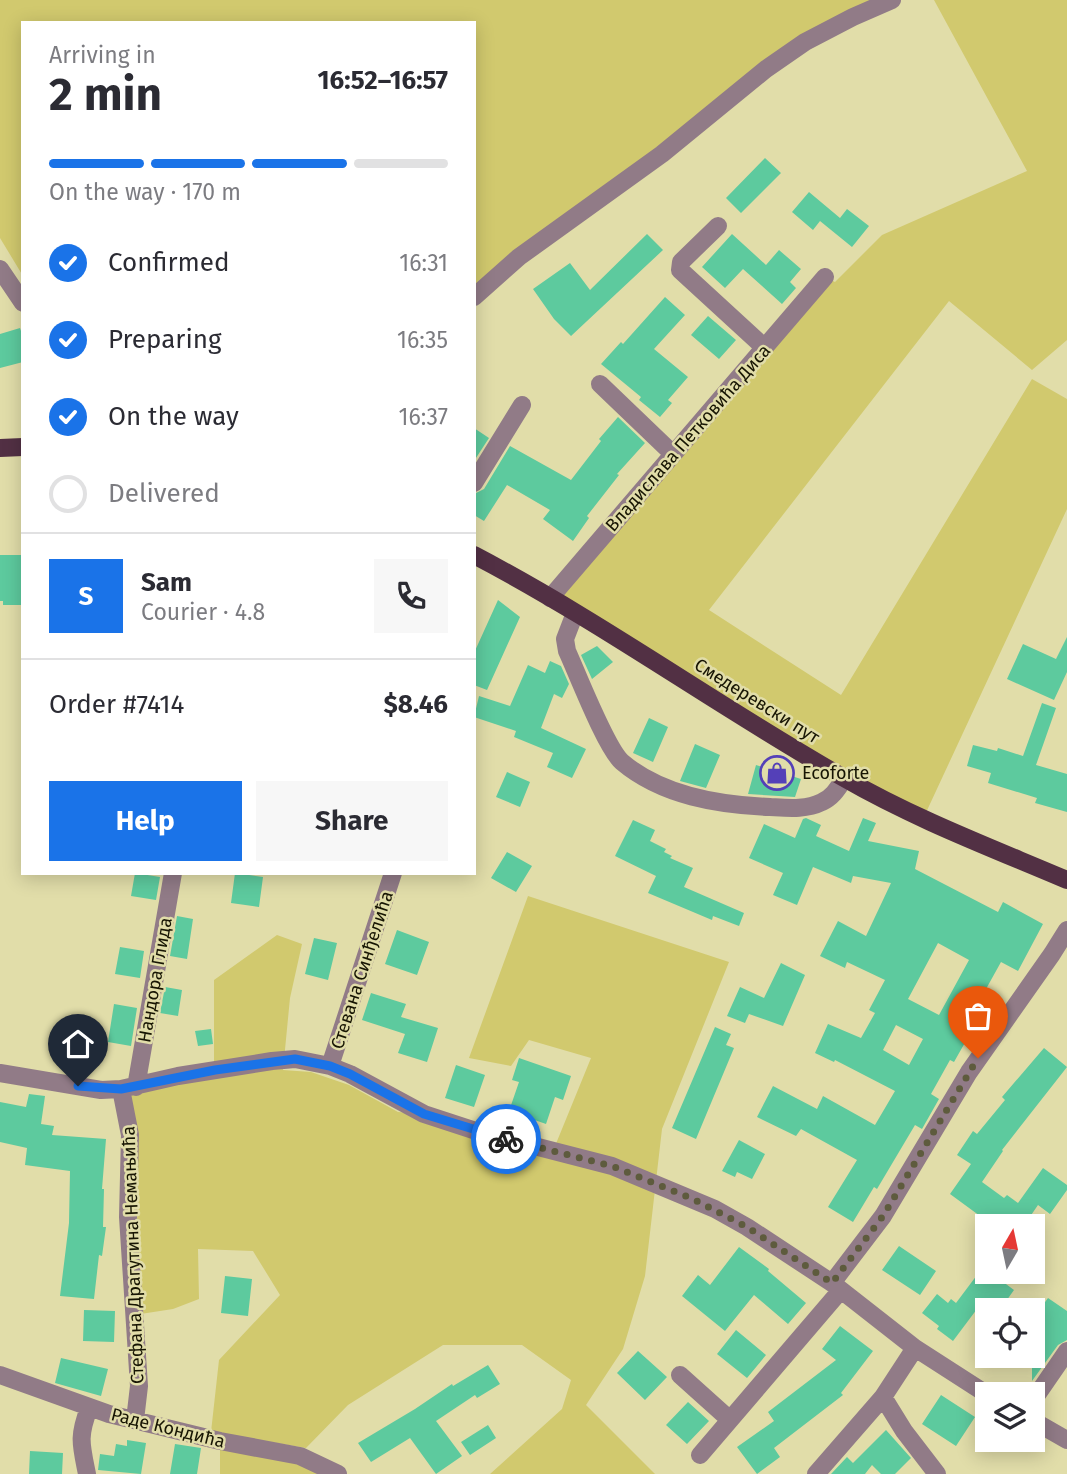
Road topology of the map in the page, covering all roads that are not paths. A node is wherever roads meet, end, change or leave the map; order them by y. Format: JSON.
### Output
{"nodes":[{"id":1,"x":892,"y":0,"type":"edge"},
{"id":2,"x":718,"y":226,"type":"dead end"},
{"id":3,"x":0,"y":269,"type":"edge"},
{"id":4,"x":825,"y":277,"type":"dead end"},
{"id":5,"x":476,"y":295,"type":"edge"},
{"id":6,"x":21,"y":300,"type":"edge"},
{"id":7,"x":765,"y":348,"type":"junction"},
{"id":8,"x":600,"y":384,"type":"dead end"},
{"id":9,"x":522,"y":405,"type":"dead end"},
{"id":10,"x":21,"y":447,"type":"edge"},
{"id":11,"x":0,"y":448,"type":"edge"},
{"id":12,"x":673,"y":454,"type":"junction"},
{"id":13,"x":476,"y":480,"type":"edge"},
{"id":14,"x":476,"y":556,"type":"edge"},
{"id":15,"x":550,"y":598,"type":"junction"},
{"id":16,"x":575,"y":613,"type":"junction"},
{"id":17,"x":844,"y":779,"type":"junction"},
{"id":18,"x":173,"y":875,"type":"edge"},
{"id":19,"x":392,"y":875,"type":"edge"},
{"id":20,"x":1066,"y":884,"type":"edge"},
{"id":21,"x":1067,"y":930,"type":"edge"},
{"id":22,"x":330,"y":1066,"type":"junction"},
{"id":23,"x":0,"y":1073,"type":"edge"},
{"id":24,"x":129,"y":1088,"type":"junction"},
{"id":25,"x":837,"y":1287,"type":"junction"},
{"id":26,"x":915,"y":1348,"type":"junction"},
{"id":27,"x":1067,"y":1351,"type":"edge"},
{"id":28,"x":0,"y":1375,"type":"edge"},
{"id":29,"x":680,"y":1375,"type":"dead end"},
{"id":30,"x":1045,"y":1383,"type":"edge"},
{"id":31,"x":975,"y":1387,"type":"edge"},
{"id":32,"x":883,"y":1397,"type":"junction"},
{"id":33,"x":89,"y":1408,"type":"junction"},
{"id":34,"x":729,"y":1419,"type":"junction"},
{"id":35,"x":135,"y":1420,"type":"junction"},
{"id":36,"x":1045,"y":1427,"type":"edge"},
{"id":37,"x":1067,"y":1440,"type":"edge"},
{"id":38,"x":700,"y":1455,"type":"dead end"},
{"id":39,"x":935,"y":1473,"type":"edge"},
{"id":40,"x":87,"y":1474,"type":"edge"},
{"id":41,"x":338,"y":1474,"type":"edge"},
{"id":42,"x":816,"y":1474,"type":"edge"}],
"edges":[{"from":1,"to":5,"type":"street"},
{"from":2,"to":7,"type":"street"},
{"from":3,"to":6,"type":"street"},
{"from":4,"to":7,"type":"street","name":"Владислава Петковића Диса"},
{"from":7,"to":12,"type":"street","name":"Владислава Петковића Диса"},
{"from":8,"to":12,"type":"street"},
{"from":9,"to":13,"type":"street"},
{"from":10,"to":11,"type":"main road"},
{"from":12,"to":15,"type":"street","name":"Владислава Петковића Диса"},
{"from":14,"to":15,"type":"main road","name":"Смедеревски пут"},
{"from":15,"to":16,"type":"main road","name":"Смедеревски пут"},
{"from":16,"to":17,"type":"main road","name":"Смедеревски пут"},
{"from":16,"to":17,"type":"street"},
{"from":17,"to":20,"type":"main road","name":"Смедеревски пут"},
{"from":18,"to":24,"type":"street","name":"Нандора Глида"},
{"from":19,"to":22,"type":"street","name":"Стевана Синђелића"},
{"from":21,"to":25,"type":"street"},
{"from":22,"to":24,"type":"street","name":"Стевана Синђелића"},
{"from":22,"to":25,"type":"street","name":"Стевана Синђелића"},
{"from":23,"to":24,"type":"street","name":"Стевана Синђелића"},
{"from":24,"to":35,"type":"street","name":"Стефана Драгутина Немањића"},
{"from":25,"to":26,"type":"street","name":"Стевана Синђелића"},
{"from":25,"to":34,"type":"street"},
{"from":26,"to":31,"type":"street","name":"Стевана Синђелића"},
{"from":26,"to":32,"type":"street"},
{"from":27,"to":30,"type":"street"},
{"from":28,"to":33,"type":"street","name":"Раде Кондића"},
{"from":29,"to":34,"type":"street"},
{"from":32,"to":39,"type":"street"},
{"from":32,"to":42,"type":"street"},
{"from":33,"to":35,"type":"street","name":"Раде Кондића"},
{"from":33,"to":40,"type":"street"},
{"from":34,"to":38,"type":"street"},
{"from":35,"to":41,"type":"street","name":"Раде Кондића"},
{"from":36,"to":37,"type":"street"}]}
